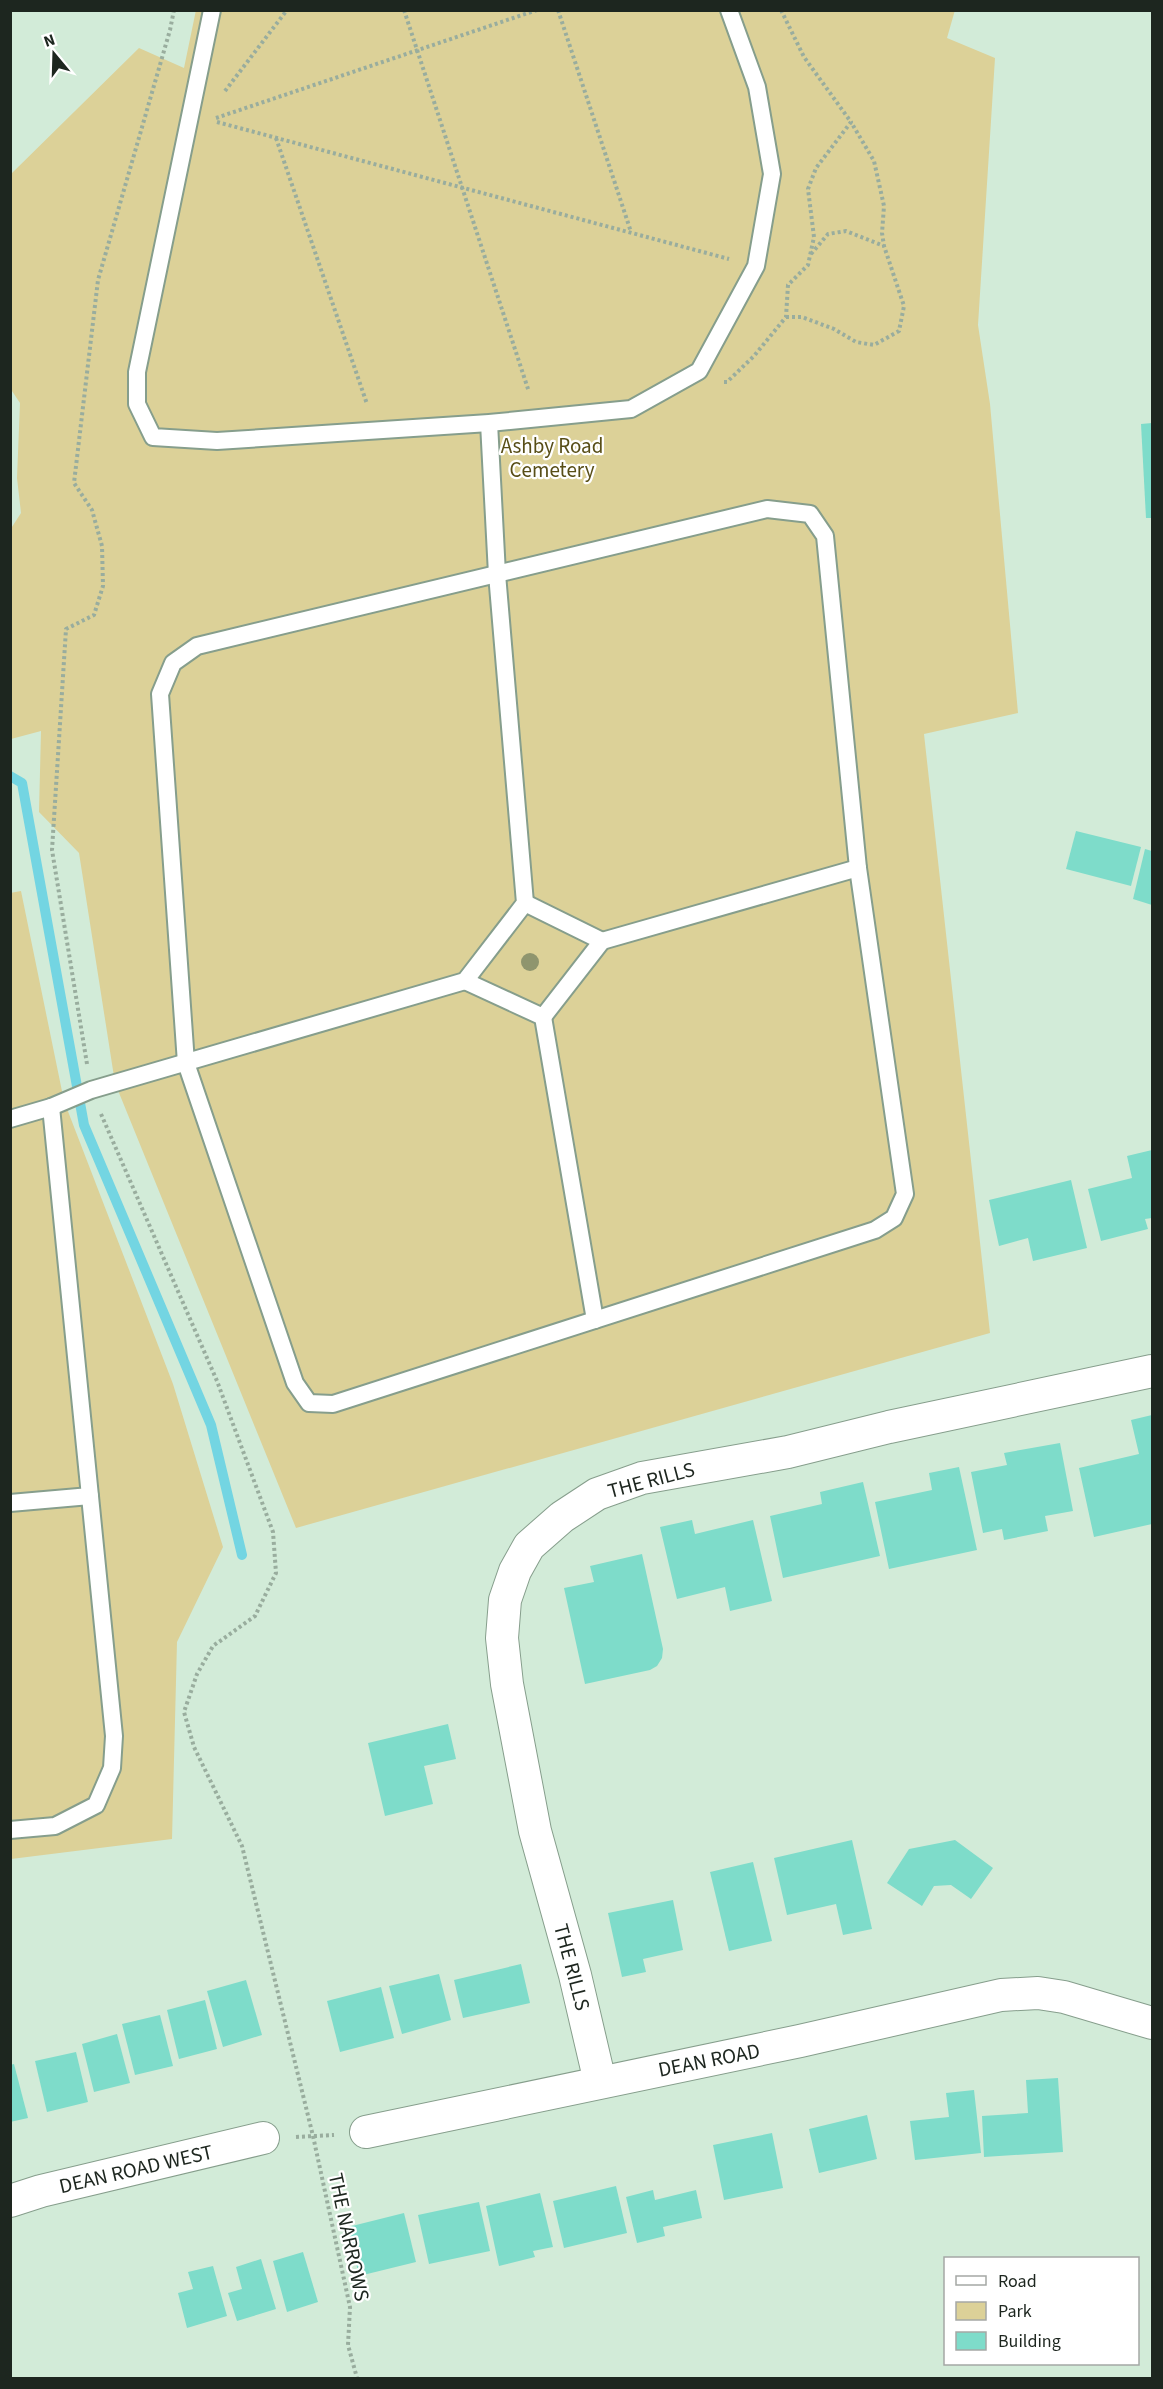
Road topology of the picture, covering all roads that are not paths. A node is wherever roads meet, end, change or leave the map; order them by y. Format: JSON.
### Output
{"nodes":[{"id":1,"x":212,"y":10,"type":"edge"},
{"id":2,"x":729,"y":10,"type":"edge"},
{"id":3,"x":489,"y":423,"type":"junction"},
{"id":4,"x":497,"y":574,"type":"junction"},
{"id":5,"x":858,"y":868,"type":"junction"},
{"id":6,"x":525,"y":903,"type":"junction"},
{"id":7,"x":602,"y":942,"type":"junction"},
{"id":8,"x":465,"y":981,"type":"junction"},
{"id":9,"x":543,"y":1017,"type":"junction"},
{"id":10,"x":186,"y":1063,"type":"junction"},
{"id":11,"x":51,"y":1107,"type":"junction"},
{"id":12,"x":10,"y":1119,"type":"edge"},
{"id":13,"x":595,"y":1320,"type":"junction"},
{"id":14,"x":1152,"y":1371,"type":"edge"},
{"id":15,"x":90,"y":1496,"type":"junction"},
{"id":16,"x":10,"y":1503,"type":"edge"},
{"id":17,"x":10,"y":1830,"type":"edge"},
{"id":18,"x":1152,"y":2023,"type":"edge"},
{"id":19,"x":600,"y":2082,"type":"junction"},
{"id":20,"x":366,"y":2132,"type":"road end"},
{"id":21,"x":263,"y":2138,"type":"road end"},
{"id":22,"x":10,"y":2200,"type":"edge"}],
"edges":[{"from":1,"to":3,"type":"lane"},
{"from":2,"to":3,"type":"lane"},
{"from":3,"to":4,"type":"lane"},
{"from":4,"to":5,"type":"lane"},
{"from":4,"to":6,"type":"lane"},
{"from":4,"to":10,"type":"lane"},
{"from":5,"to":7,"type":"lane"},
{"from":5,"to":13,"type":"lane"},
{"from":6,"to":7,"type":"lane"},
{"from":6,"to":8,"type":"lane"},
{"from":7,"to":9,"type":"lane"},
{"from":8,"to":9,"type":"lane"},
{"from":8,"to":10,"type":"lane"},
{"from":9,"to":13,"type":"lane"},
{"from":10,"to":11,"type":"lane"},
{"from":10,"to":13,"type":"lane"},
{"from":11,"to":12,"type":"lane"},
{"from":11,"to":15,"type":"lane"},
{"from":14,"to":19,"type":"street","name":"THE RILLS"},
{"from":15,"to":16,"type":"lane"},
{"from":15,"to":17,"type":"lane"},
{"from":18,"to":19,"type":"street","name":"DEAN ROAD"},
{"from":19,"to":20,"type":"street","name":"DEAN ROAD"},
{"from":21,"to":22,"type":"street","name":"DEAN ROAD WEST"}]}
